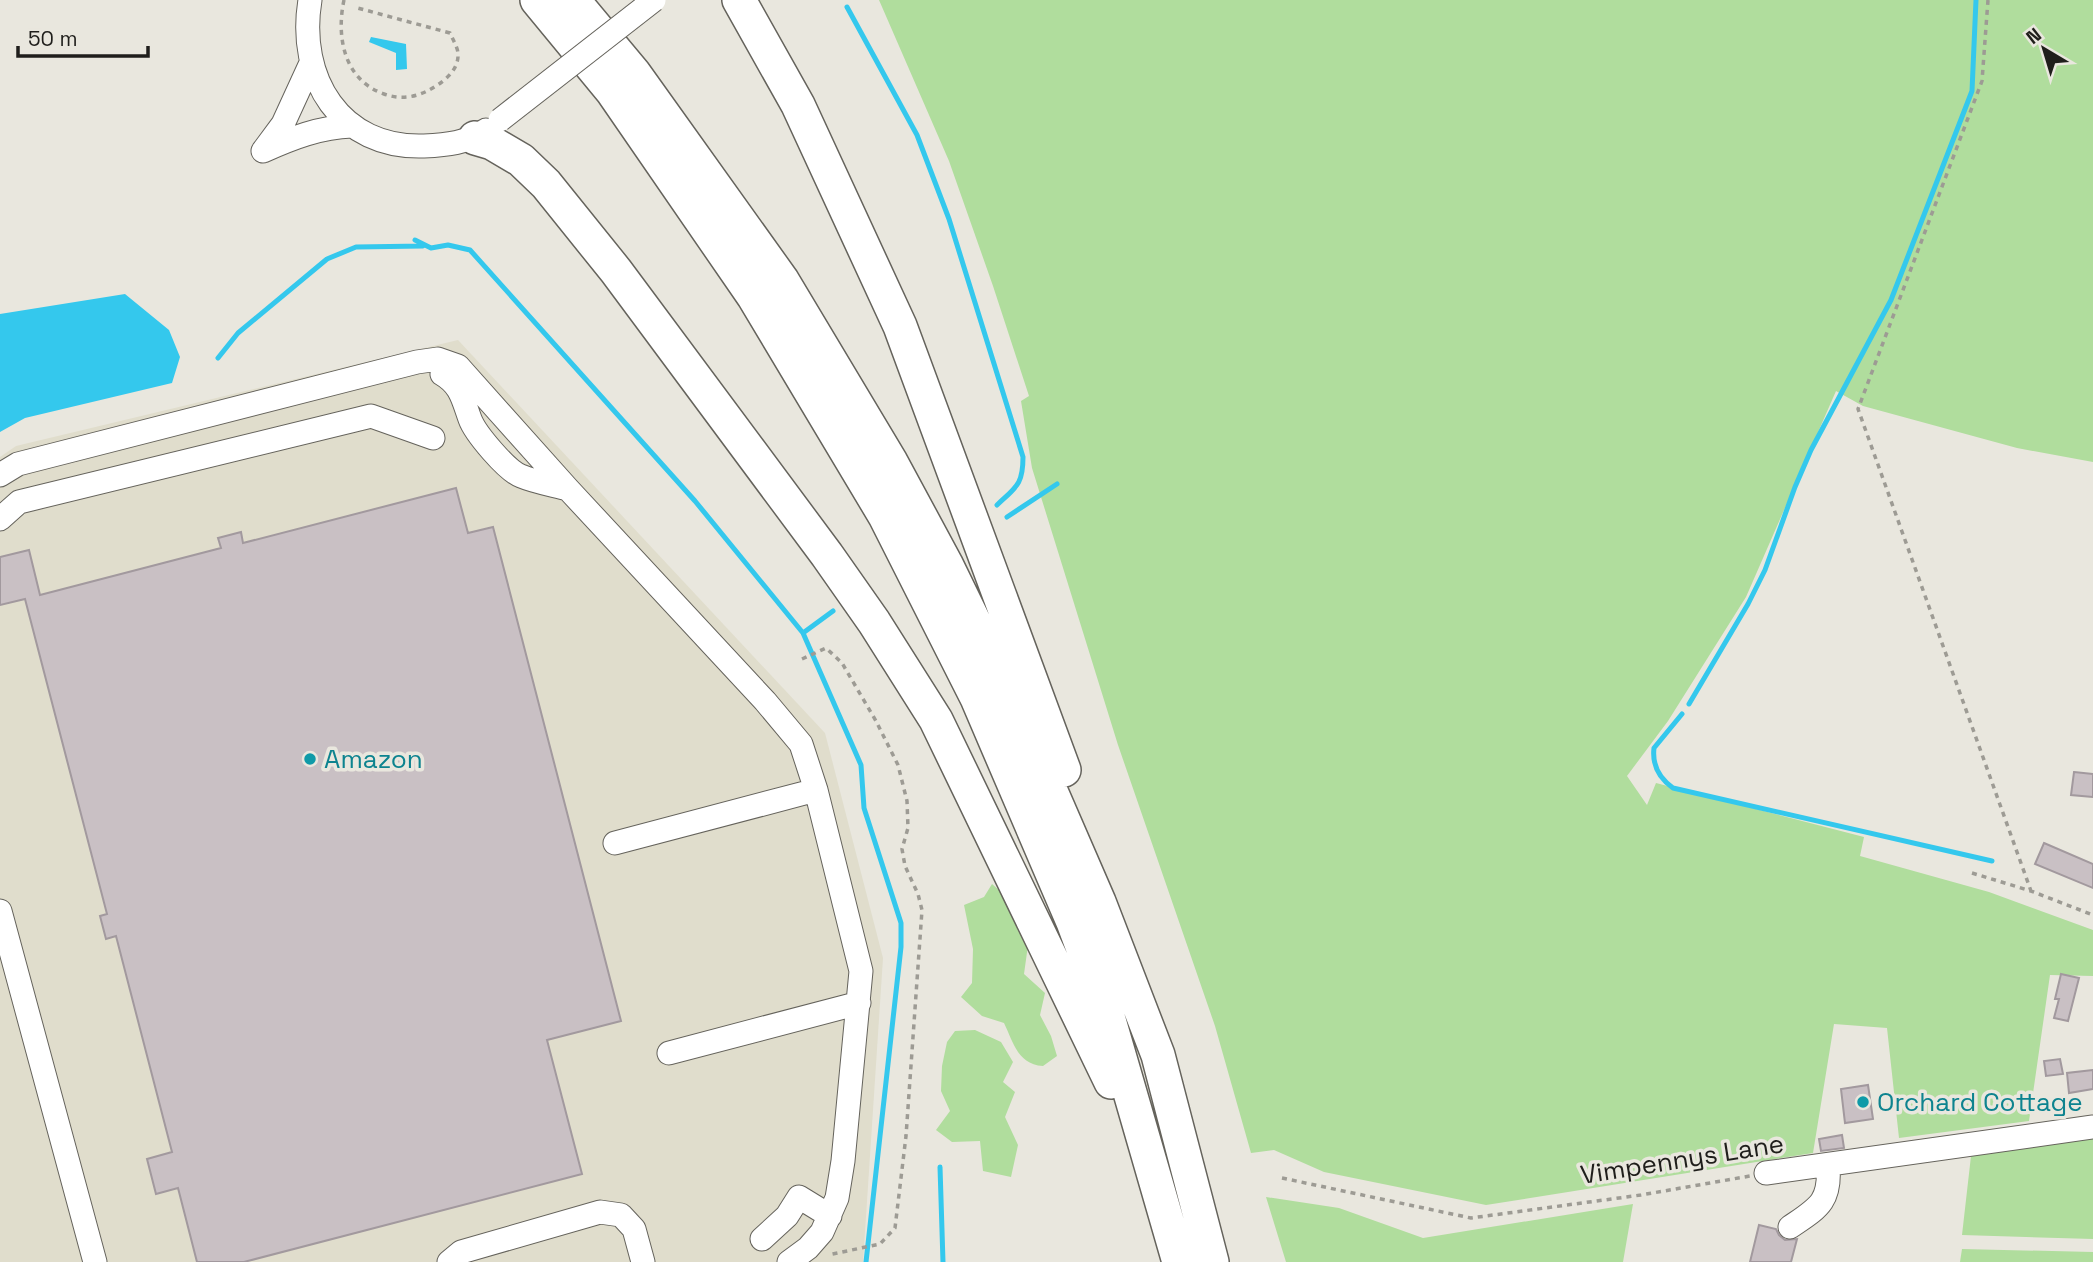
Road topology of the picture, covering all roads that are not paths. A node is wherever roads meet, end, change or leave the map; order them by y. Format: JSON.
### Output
{"nodes":[{"id":1,"x":310,"y":0,"type":"edge"},
{"id":2,"x":537,"y":0,"type":"edge"},
{"id":3,"x":573,"y":0,"type":"edge"},
{"id":4,"x":654,"y":0,"type":"edge"},
{"id":5,"x":739,"y":0,"type":"edge"},
{"id":6,"x":311,"y":63,"type":"junction"},
{"id":7,"x":352,"y":126,"type":"junction"},
{"id":8,"x":487,"y":129,"type":"junction"},
{"id":9,"x":433,"y":438,"type":"dead end"},
{"id":10,"x":0,"y":475,"type":"edge"},
{"id":11,"x":0,"y":519,"type":"edge"},
{"id":12,"x":816,"y":790,"type":"junction"},
{"id":13,"x":615,"y":842,"type":"dead end"},
{"id":14,"x":0,"y":911,"type":"edge"},
{"id":15,"x":859,"y":1003,"type":"junction"},
{"id":16,"x":669,"y":1053,"type":"dead end"},
{"id":17,"x":1158,"y":1055,"type":"junction"},
{"id":18,"x":2093,"y":1127,"type":"edge"},
{"id":19,"x":1828,"y":1165,"type":"junction"},
{"id":20,"x":1153,"y":1169,"type":"junction"},
{"id":21,"x":1766,"y":1173,"type":"road end"},
{"id":22,"x":830,"y":1216,"type":"junction"},
{"id":23,"x":1790,"y":1227,"type":"dead end"},
{"id":24,"x":762,"y":1239,"type":"dead end"},
{"id":25,"x":95,"y":1262,"type":"edge"},
{"id":26,"x":449,"y":1262,"type":"edge"},
{"id":27,"x":643,"y":1262,"type":"edge"},
{"id":28,"x":789,"y":1262,"type":"edge"},
{"id":29,"x":1179,"y":1262,"type":"edge"},
{"id":30,"x":1212,"y":1262,"type":"edge"}],
"edges":[{"from":1,"to":6,"type":"street"},
{"from":2,"to":20,"type":"highway"},
{"from":3,"to":17,"type":"highway"},
{"from":4,"to":8,"type":"street","bridge":true},
{"from":5,"to":17,"type":"highway"},
{"from":6,"to":7,"type":"street"},
{"from":6,"to":7,"type":"street"},
{"from":7,"to":8,"type":"street"},
{"from":8,"to":20,"type":"highway"},
{"from":9,"to":11,"type":"street"},
{"from":10,"to":12,"type":"street"},
{"from":12,"to":13,"type":"street"},
{"from":12,"to":15,"type":"street"},
{"from":14,"to":25,"type":"street"},
{"from":15,"to":16,"type":"street"},
{"from":15,"to":22,"type":"street"},
{"from":17,"to":30,"type":"highway"},
{"from":18,"to":19,"type":"street","name":"Vimpennys Lane"},
{"from":19,"to":21,"type":"street","name":"Vimpennys Lane"},
{"from":19,"to":23,"type":"street"},
{"from":20,"to":29,"type":"highway"},
{"from":22,"to":24,"type":"street"},
{"from":22,"to":28,"type":"street"},
{"from":26,"to":27,"type":"street"}]}
